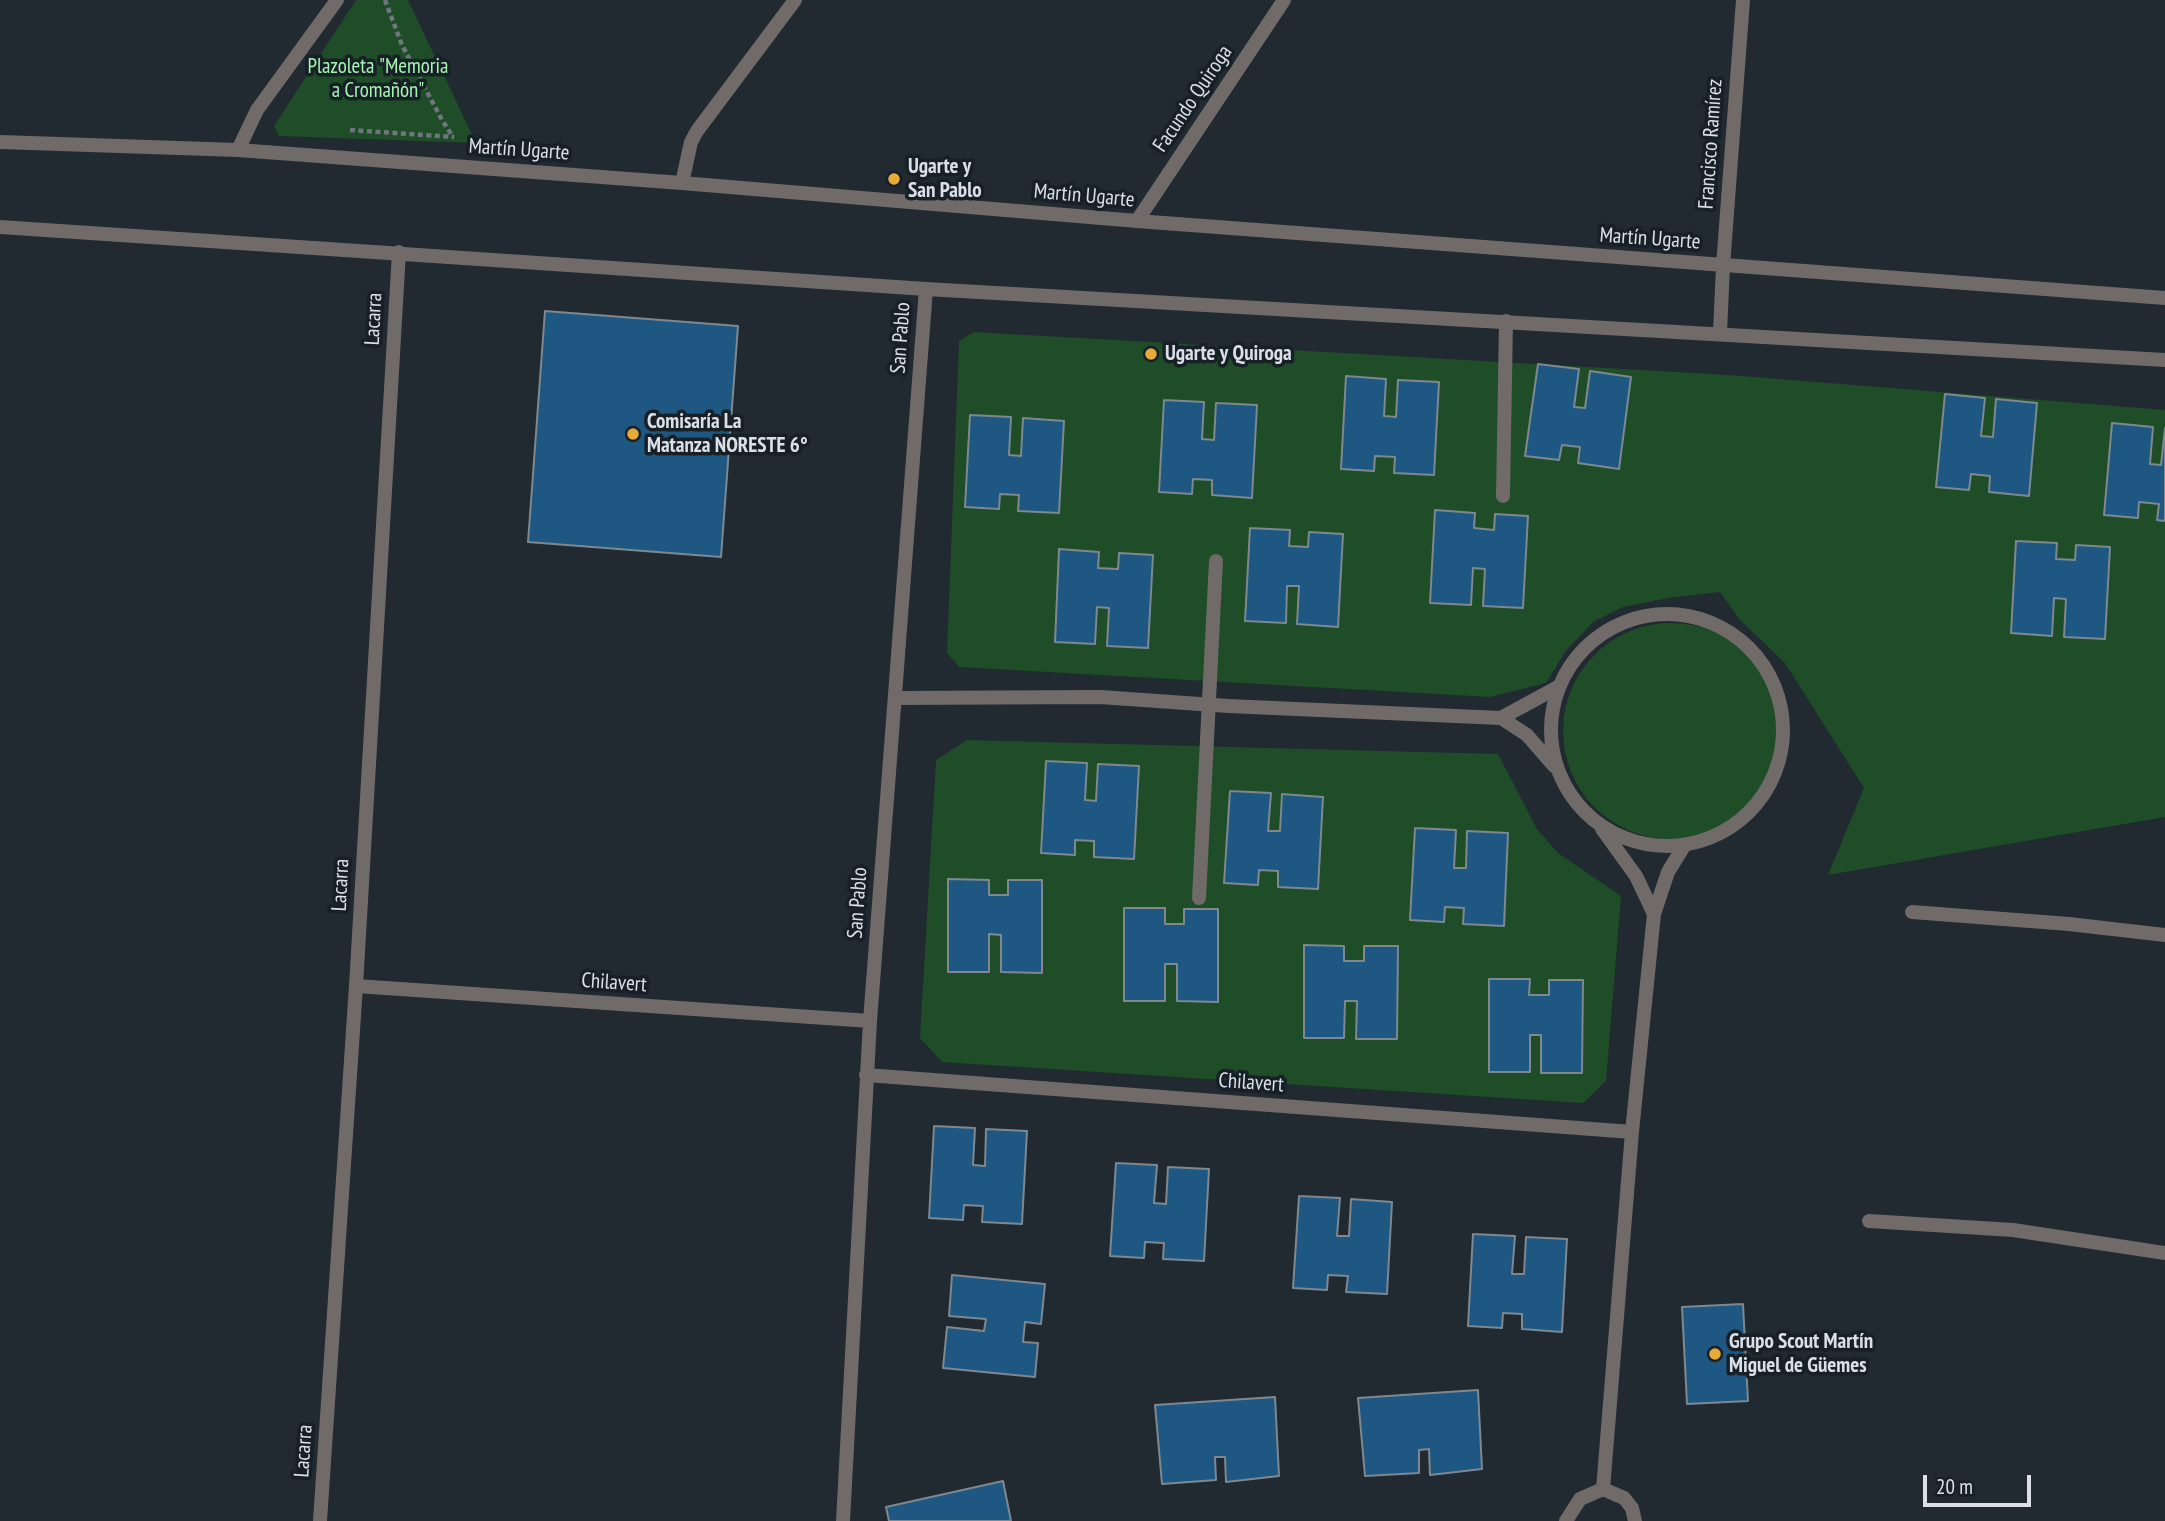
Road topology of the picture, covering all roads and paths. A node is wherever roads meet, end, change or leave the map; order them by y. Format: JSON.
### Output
{"nodes":[{"id":1,"x":337,"y":0,"type":"edge"},
{"id":2,"x":385,"y":0,"type":"edge"},
{"id":3,"x":795,"y":0,"type":"edge"},
{"id":4,"x":1284,"y":0,"type":"edge"},
{"id":5,"x":1743,"y":0,"type":"edge"},
{"id":6,"x":344,"y":130,"type":"dead end"},
{"id":7,"x":0,"y":142,"type":"edge"},
{"id":8,"x":238,"y":150,"type":"junction"},
{"id":9,"x":682,"y":183,"type":"junction"},
{"id":10,"x":1137,"y":221,"type":"junction"},
{"id":11,"x":0,"y":227,"type":"edge"},
{"id":12,"x":399,"y":252,"type":"junction"},
{"id":13,"x":1723,"y":266,"type":"junction"},
{"id":14,"x":926,"y":289,"type":"junction"},
{"id":15,"x":2165,"y":298,"type":"edge"},
{"id":16,"x":1506,"y":321,"type":"junction"},
{"id":17,"x":1720,"y":333,"type":"junction"},
{"id":18,"x":2165,"y":360,"type":"edge"},
{"id":19,"x":1503,"y":496,"type":"dead end"},
{"id":20,"x":1216,"y":561,"type":"dead end"},
{"id":21,"x":1559,"y":687,"type":"junction"},
{"id":22,"x":895,"y":698,"type":"junction"},
{"id":23,"x":1208,"y":705,"type":"junction"},
{"id":24,"x":1501,"y":718,"type":"junction"},
{"id":25,"x":1558,"y":769,"type":"junction"},
{"id":26,"x":1599,"y":824,"type":"junction"},
{"id":27,"x":1684,"y":846,"type":"junction"},
{"id":28,"x":1199,"y":898,"type":"dead end"},
{"id":29,"x":1912,"y":912,"type":"dead end"},
{"id":30,"x":1654,"y":914,"type":"junction"},
{"id":31,"x":2165,"y":935,"type":"edge"},
{"id":32,"x":356,"y":986,"type":"junction"},
{"id":33,"x":870,"y":1021,"type":"junction"},
{"id":34,"x":866,"y":1075,"type":"junction"},
{"id":35,"x":1632,"y":1132,"type":"junction"},
{"id":36,"x":1869,"y":1222,"type":"dead end"},
{"id":37,"x":2165,"y":1253,"type":"edge"},
{"id":38,"x":1603,"y":1489,"type":"junction"},
{"id":39,"x":320,"y":1521,"type":"edge"},
{"id":40,"x":843,"y":1521,"type":"edge"},
{"id":41,"x":1566,"y":1521,"type":"edge"},
{"id":42,"x":1635,"y":1521,"type":"edge"}],
"edges":[{"from":1,"to":8,"type":"street"},
{"from":2,"to":6,"type":"path"},
{"from":3,"to":9,"type":"street"},
{"from":4,"to":10,"type":"street","name":"Facundo Quiroga"},
{"from":5,"to":13,"type":"street","name":"Francisco Ramírez"},
{"from":7,"to":8,"type":"street","name":"Martín Ugarte"},
{"from":8,"to":9,"type":"street","name":"Martín Ugarte"},
{"from":9,"to":10,"type":"street","name":"Martín Ugarte"},
{"from":10,"to":13,"type":"street","name":"Martín Ugarte"},
{"from":11,"to":12,"type":"street"},
{"from":12,"to":14,"type":"street"},
{"from":12,"to":32,"type":"street","name":"Lacarra"},
{"from":13,"to":15,"type":"street","name":"Martín Ugarte"},
{"from":13,"to":17,"type":"street","name":"Francisco Ramírez"},
{"from":14,"to":16,"type":"street"},
{"from":14,"to":22,"type":"street","name":"San Pablo"},
{"from":16,"to":17,"type":"street"},
{"from":16,"to":19,"type":"street"},
{"from":17,"to":18,"type":"street"},
{"from":20,"to":23,"type":"street"},
{"from":21,"to":24,"type":"street"},
{"from":21,"to":25,"type":"street"},
{"from":21,"to":27,"type":"street"},
{"from":22,"to":23,"type":"street"},
{"from":22,"to":33,"type":"street","name":"San Pablo"},
{"from":23,"to":24,"type":"street"},
{"from":23,"to":28,"type":"street"},
{"from":24,"to":25,"type":"street"},
{"from":25,"to":26,"type":"street"},
{"from":26,"to":27,"type":"street"},
{"from":26,"to":30,"type":"street"},
{"from":27,"to":30,"type":"street"},
{"from":29,"to":31,"type":"street"},
{"from":30,"to":35,"type":"street"},
{"from":32,"to":33,"type":"street","name":"Chilavert"},
{"from":32,"to":39,"type":"street","name":"Lacarra"},
{"from":33,"to":34,"type":"street","name":"San Pablo"},
{"from":34,"to":35,"type":"street","name":"Chilavert"},
{"from":34,"to":40,"type":"street","name":"San Pablo"},
{"from":35,"to":38,"type":"street"},
{"from":36,"to":37,"type":"street"},
{"from":38,"to":41,"type":"street"},
{"from":38,"to":42,"type":"street"}]}
